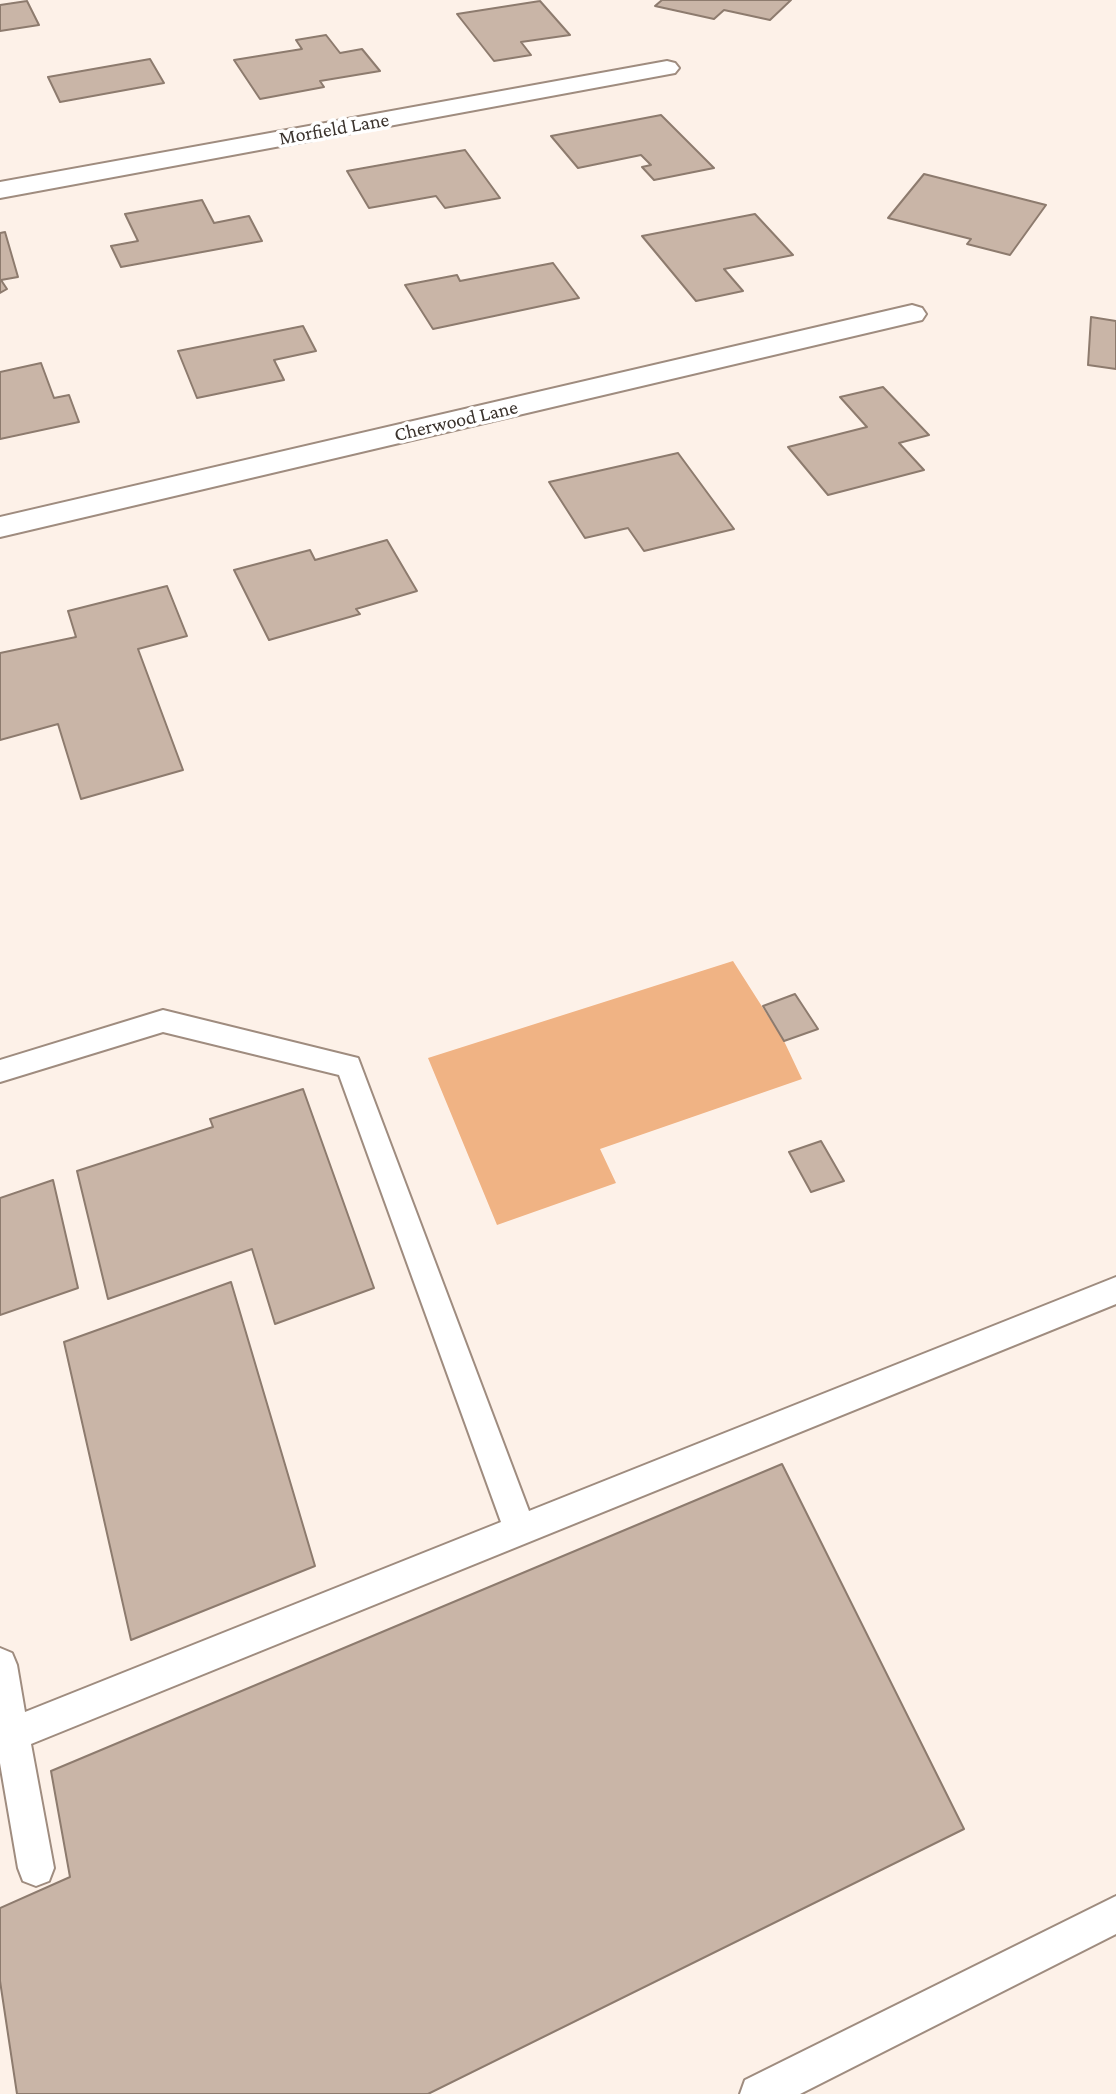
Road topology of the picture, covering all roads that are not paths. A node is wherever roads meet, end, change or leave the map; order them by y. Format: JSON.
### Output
{"nodes":[{"id":1,"x":667,"y":68,"type":"dead end"},
{"id":2,"x":0,"y":190,"type":"edge"},
{"id":3,"x":912,"y":314,"type":"dead end"},
{"id":4,"x":0,"y":527,"type":"edge"},
{"id":5,"x":0,"y":1071,"type":"edge"},
{"id":6,"x":1116,"y":1290,"type":"edge"},
{"id":7,"x":520,"y":1531,"type":"junction"},
{"id":8,"x":0,"y":1665,"type":"edge"},
{"id":9,"x":13,"y":1734,"type":"junction"},
{"id":10,"x":36,"y":1868,"type":"dead end"},
{"id":11,"x":1116,"y":1914,"type":"edge"},
{"id":12,"x":759,"y":2094,"type":"edge"}],
"edges":[{"from":1,"to":2,"type":"street","name":"Morfield Lane"},
{"from":3,"to":4,"type":"street","name":"Cherwood Lane"},
{"from":5,"to":7,"type":"lane"},
{"from":6,"to":7,"type":"lane"},
{"from":7,"to":9,"type":"lane"},
{"from":8,"to":9,"type":"lane"},
{"from":9,"to":10,"type":"lane"},
{"from":11,"to":12,"type":"lane"}]}
